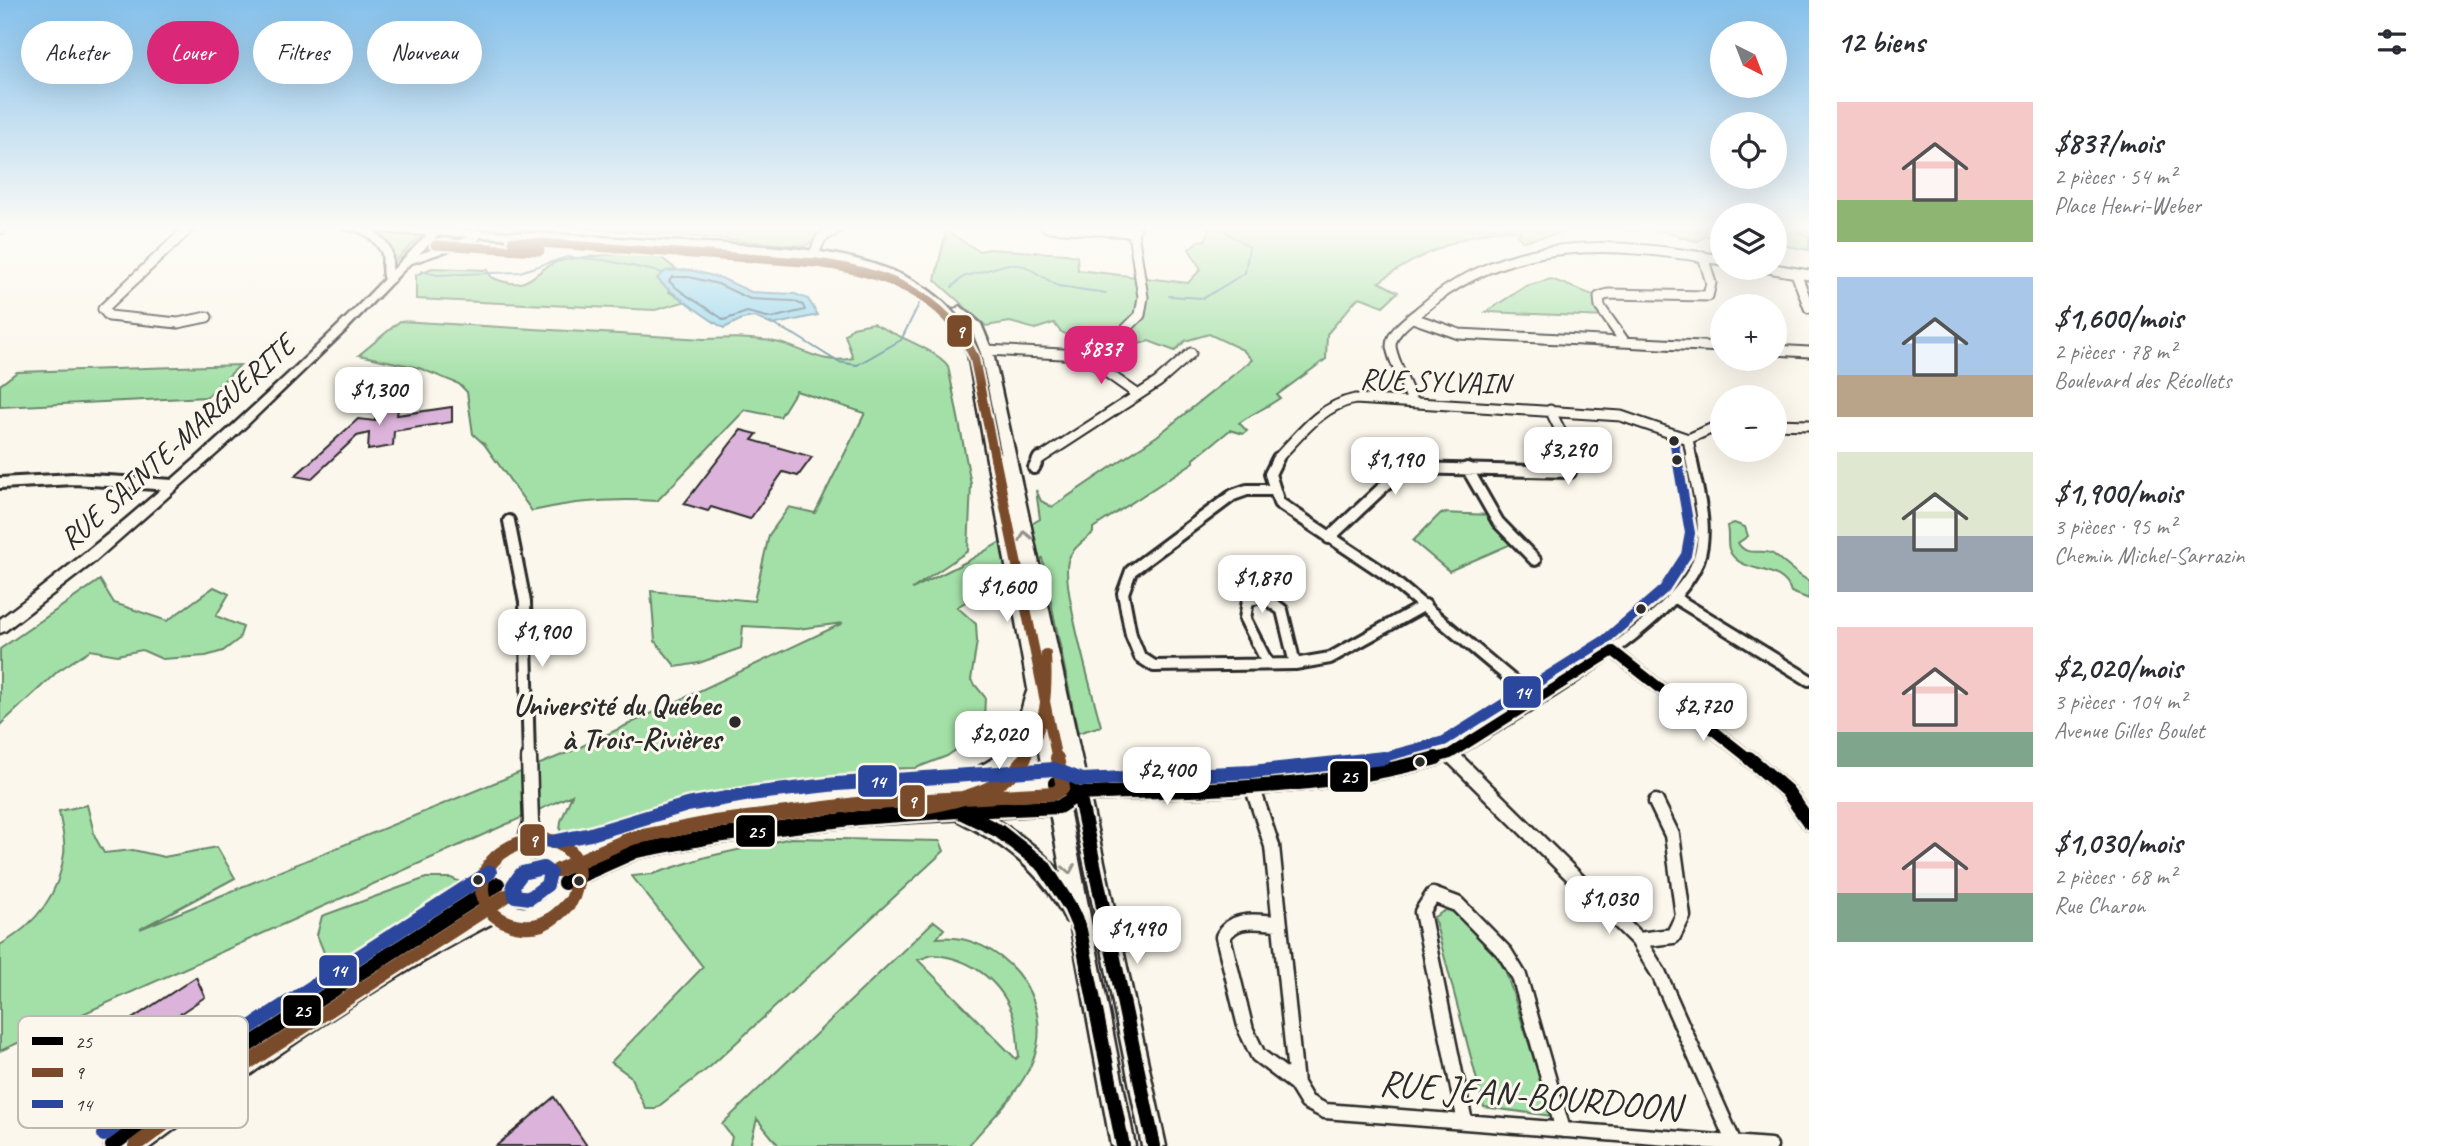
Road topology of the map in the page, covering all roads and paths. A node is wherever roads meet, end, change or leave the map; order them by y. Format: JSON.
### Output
{"nodes":[{"id":1,"x":133,"y":280,"type":"edge"},
{"id":2,"x":389,"y":280,"type":"edge"},
{"id":3,"x":904,"y":280,"type":"edge"},
{"id":4,"x":922,"y":280,"type":"edge"},
{"id":5,"x":1141,"y":280,"type":"edge"},
{"id":6,"x":1460,"y":280,"type":"edge"},
{"id":7,"x":1710,"y":280,"type":"edge"},
{"id":8,"x":1799,"y":280,"type":"edge"},
{"id":9,"x":1809,"y":308,"type":"edge"},
{"id":10,"x":207,"y":317,"type":"dead end"},
{"id":11,"x":1413,"y":318,"type":"junction"},
{"id":12,"x":1623,"y":341,"type":"junction"},
{"id":13,"x":1710,"y":346,"type":"edge"},
{"id":14,"x":986,"y":350,"type":"junction"},
{"id":15,"x":1787,"y":351,"type":"edge"},
{"id":16,"x":1809,"y":352,"type":"edge"},
{"id":17,"x":1191,"y":353,"type":"dead end"},
{"id":18,"x":1082,"y":355,"type":"junction"},
{"id":19,"x":1137,"y":394,"type":"junction"},
{"id":20,"x":1412,"y":401,"type":"junction"},
{"id":21,"x":1550,"y":410,"type":"junction"},
{"id":22,"x":1787,"y":424,"type":"edge"},
{"id":23,"x":1809,"y":425,"type":"edge"},
{"id":24,"x":1710,"y":429,"type":"edge"},
{"id":25,"x":1688,"y":439,"type":"junction"},
{"id":26,"x":1034,"y":468,"type":"dead end"},
{"id":27,"x":1467,"y":468,"type":"junction"},
{"id":28,"x":0,"y":483,"type":"edge"},
{"id":29,"x":173,"y":485,"type":"junction"},
{"id":30,"x":1273,"y":490,"type":"junction"},
{"id":31,"x":509,"y":521,"type":"dead end"},
{"id":32,"x":1329,"y":538,"type":"junction"},
{"id":33,"x":1535,"y":560,"type":"dead end"},
{"id":34,"x":1675,"y":598,"type":"junction"},
{"id":35,"x":1425,"y":605,"type":"junction"},
{"id":36,"x":0,"y":627,"type":"edge"},
{"id":37,"x":1613,"y":651,"type":"junction"},
{"id":38,"x":1268,"y":664,"type":"junction"},
{"id":39,"x":1295,"y":664,"type":"junction"},
{"id":40,"x":1037,"y":677,"type":"junction"},
{"id":41,"x":1809,"y":680,"type":"edge"},
{"id":42,"x":1536,"y":700,"type":"junction"},
{"id":43,"x":1450,"y":754,"type":"junction"},
{"id":44,"x":1055,"y":783,"type":"junction"},
{"id":45,"x":1252,"y":786,"type":"junction"},
{"id":46,"x":947,"y":793,"type":"junction"},
{"id":47,"x":1079,"y":794,"type":"junction"},
{"id":48,"x":856,"y":798,"type":"junction"},
{"id":49,"x":1656,"y":802,"type":"dead end"},
{"id":50,"x":1059,"y":807,"type":"junction"},
{"id":51,"x":958,"y":811,"type":"junction"},
{"id":52,"x":710,"y":815,"type":"junction"},
{"id":53,"x":858,"y":818,"type":"junction"},
{"id":54,"x":530,"y":822,"type":"junction"},
{"id":55,"x":1809,"y":822,"type":"edge"},
{"id":56,"x":716,"y":836,"type":"junction"},
{"id":57,"x":550,"y":854,"type":"junction"},
{"id":58,"x":520,"y":857,"type":"junction"},
{"id":59,"x":564,"y":883,"type":"junction"},
{"id":60,"x":498,"y":884,"type":"junction"},
{"id":61,"x":505,"y":909,"type":"junction"},
{"id":62,"x":1278,"y":923,"type":"junction"},
{"id":63,"x":1080,"y":930,"type":"junction"},
{"id":64,"x":1638,"y":940,"type":"junction"},
{"id":65,"x":248,"y":1046,"type":"edge"},
{"id":66,"x":248,"y":1065,"type":"edge"},
{"id":67,"x":1297,"y":1084,"type":"junction"},
{"id":68,"x":1465,"y":1122,"type":"junction"},
{"id":69,"x":136,"y":1128,"type":"edge"},
{"id":70,"x":164,"y":1128,"type":"edge"},
{"id":71,"x":1563,"y":1130,"type":"junction"},
{"id":72,"x":1734,"y":1143,"type":"junction"},
{"id":73,"x":112,"y":1146,"type":"edge"},
{"id":74,"x":140,"y":1146,"type":"edge"},
{"id":75,"x":1123,"y":1146,"type":"edge"},
{"id":76,"x":1154,"y":1146,"type":"edge"},
{"id":77,"x":1770,"y":1146,"type":"edge"}],
"edges":[{"from":1,"to":10,"type":"street"},
{"from":2,"to":29,"type":"street","name":"RUE SAINTE-MARGUERITE"},
{"from":3,"to":40,"type":"main road"},
{"from":4,"to":14,"type":"main road"},
{"from":5,"to":18,"type":"street"},
{"from":6,"to":11,"type":"street"},
{"from":7,"to":12,"type":"street"},
{"from":8,"to":9,"type":"street"},
{"from":11,"to":12,"type":"street"},
{"from":11,"to":20,"type":"street"},
{"from":12,"to":13,"type":"street"},
{"from":14,"to":18,"type":"street"},
{"from":47,"to":14,"type":"main road","one_way":true},
{"from":15,"to":16,"type":"street"},
{"from":17,"to":19,"type":"street"},
{"from":18,"to":19,"type":"street"},
{"from":19,"to":26,"type":"street"},
{"from":20,"to":21,"type":"street","name":"RUE SYLVAIN"},
{"from":20,"to":30,"type":"street","name":"RUE SYLVAIN"},
{"from":21,"to":25,"type":"street","name":"RUE SYLVAIN"},
{"from":21,"to":27,"type":"street"},
{"from":22,"to":23,"type":"street"},
{"from":24,"to":25,"type":"street"},
{"from":25,"to":34,"type":"street"},
{"from":27,"to":32,"type":"street"},
{"from":27,"to":33,"type":"street"},
{"from":28,"to":29,"type":"street"},
{"from":29,"to":36,"type":"street","name":"RUE SAINTE-MARGUERITE"},
{"from":30,"to":32,"type":"street"},
{"from":30,"to":38,"type":"street"},
{"from":31,"to":54,"type":"street"},
{"from":32,"to":35,"type":"street"},
{"from":34,"to":37,"type":"street"},
{"from":34,"to":41,"type":"street"},
{"from":35,"to":39,"type":"street"},
{"from":35,"to":42,"type":"street"},
{"from":37,"to":42,"type":"street"},
{"from":37,"to":55,"type":"street"},
{"from":38,"to":39,"type":"street"},
{"from":38,"to":39,"type":"street"},
{"from":40,"to":44,"type":"main road"},
{"from":40,"to":46,"type":"main road"},
{"from":42,"to":43,"type":"street"},
{"from":43,"to":45,"type":"street"},
{"from":43,"to":64,"type":"street"},
{"from":44,"to":46,"type":"street"},
{"from":44,"to":47,"type":"street"},
{"from":44,"to":50,"type":"main road"},
{"from":45,"to":47,"type":"street"},
{"from":45,"to":62,"type":"street"},
{"from":46,"to":48,"type":"street"},
{"from":47,"to":50,"type":"street"},
{"from":47,"to":76,"type":"main road"},
{"from":48,"to":52,"type":"street"},
{"from":48,"to":53,"type":"street"},
{"from":49,"to":64,"type":"street"},
{"from":50,"to":51,"type":"street"},
{"from":50,"to":63,"type":"main road","one_way":true},
{"from":51,"to":53,"type":"street"},
{"from":51,"to":63,"type":"main road"},
{"from":52,"to":56,"type":"street"},
{"from":52,"to":57,"type":"street"},
{"from":53,"to":56,"type":"street"},
{"from":54,"to":57,"type":"street"},
{"from":54,"to":58,"type":"street"},
{"from":56,"to":59,"type":"street"},
{"from":57,"to":58,"type":"street"},
{"from":57,"to":59,"type":"street"},
{"from":58,"to":60,"type":"street"},
{"from":59,"to":61,"type":"street"},
{"from":60,"to":61,"type":"street"},
{"from":60,"to":65,"type":"street"},
{"from":61,"to":66,"type":"street"},
{"from":62,"to":67,"type":"street"},
{"from":62,"to":67,"type":"street","name":"RUE JEAN-BOURDOON"},
{"from":63,"to":75,"type":"main road"},
{"from":64,"to":72,"type":"street"},
{"from":67,"to":68,"type":"street","name":"RUE JEAN-BOURDOON"},
{"from":68,"to":71,"type":"street","name":"RUE JEAN-BOURDOON"},
{"from":68,"to":71,"type":"street"},
{"from":69,"to":73,"type":"street"},
{"from":70,"to":74,"type":"street"},
{"from":71,"to":72,"type":"street","name":"RUE JEAN-BOURDOON"},
{"from":72,"to":77,"type":"street","name":"RUE JEAN-BOURDOON"}]}
